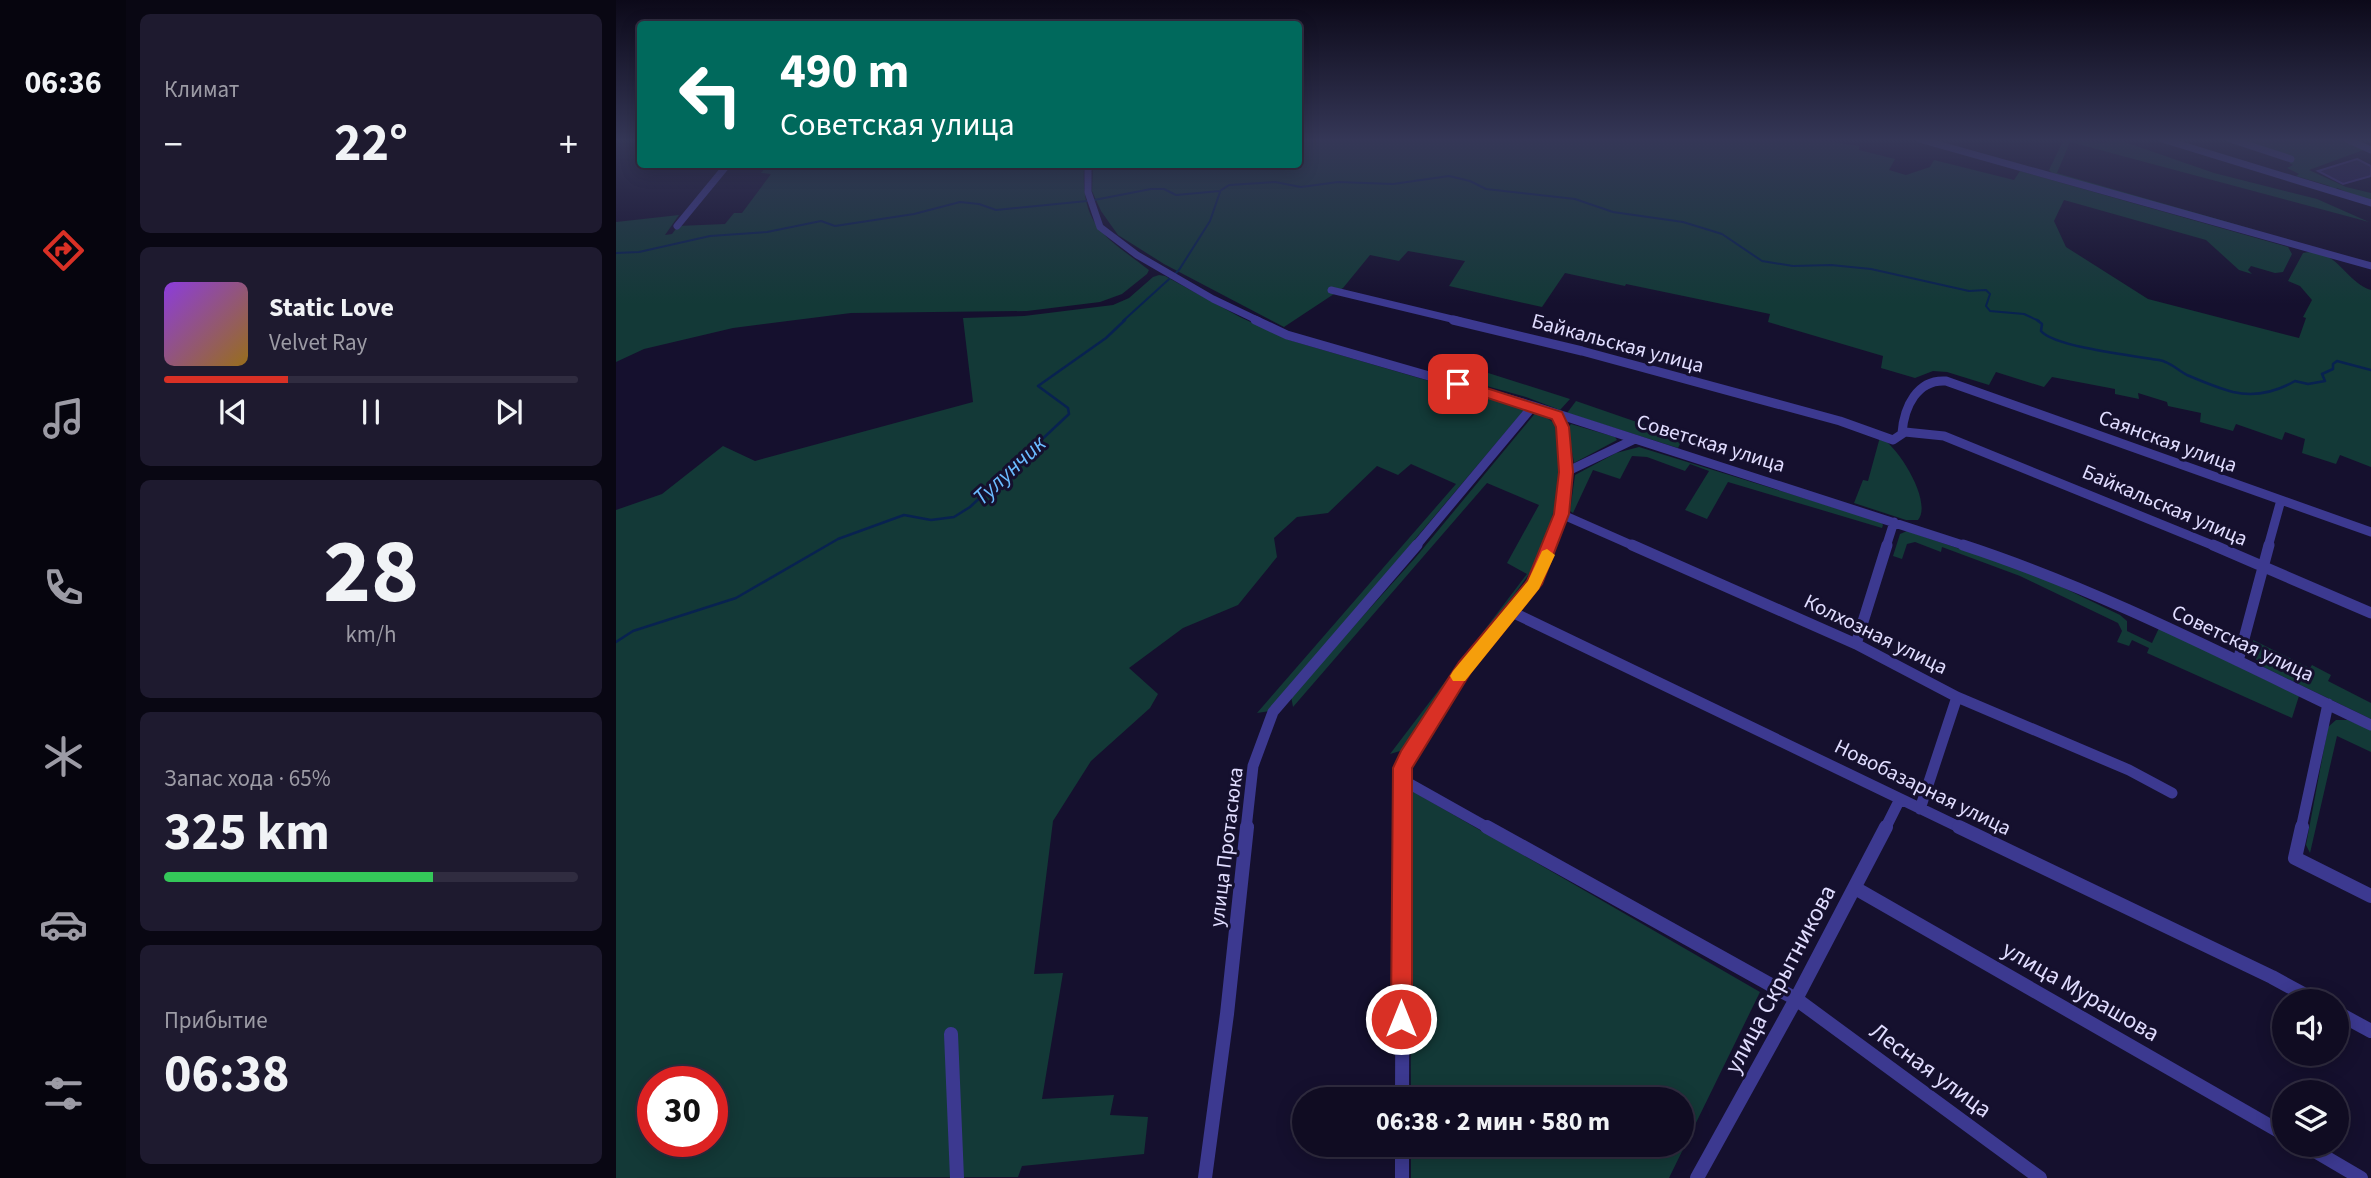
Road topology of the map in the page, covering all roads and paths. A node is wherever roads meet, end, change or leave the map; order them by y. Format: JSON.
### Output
{"nodes":[{"id":1,"x":703,"y":194,"type":"edge"},
{"id":2,"x":1089,"y":194,"type":"edge"},
{"id":3,"x":2115,"y":194,"type":"edge"},
{"id":4,"x":2343,"y":194,"type":"edge"},
{"id":5,"x":2371,"y":203,"type":"edge"},
{"id":6,"x":677,"y":226,"type":"dead end"},
{"id":7,"x":2371,"y":266,"type":"edge"},
{"id":8,"x":1331,"y":290,"type":"dead end"},
{"id":9,"x":1533,"y":406,"type":"junction"},
{"id":10,"x":1557,"y":416,"type":"junction"},
{"id":11,"x":1897,"y":437,"type":"junction"},
{"id":12,"x":1635,"y":439,"type":"junction"},
{"id":13,"x":1566,"y":472,"type":"junction"},
{"id":14,"x":2281,"y":500,"type":"junction"},
{"id":15,"x":1561,"y":514,"type":"junction"},
{"id":16,"x":1894,"y":522,"type":"junction"},
{"id":17,"x":2371,"y":532,"type":"edge"},
{"id":18,"x":2264,"y":566,"type":"junction"},
{"id":19,"x":1512,"y":612,"type":"junction"},
{"id":20,"x":2371,"y":612,"type":"edge"},
{"id":21,"x":1856,"y":644,"type":"junction"},
{"id":22,"x":2238,"y":662,"type":"junction"},
{"id":23,"x":1957,"y":697,"type":"junction"},
{"id":24,"x":2328,"y":704,"type":"junction"},
{"id":25,"x":2371,"y":725,"type":"edge"},
{"id":26,"x":1401,"y":779,"type":"junction"},
{"id":27,"x":2172,"y":793,"type":"dead end"},
{"id":28,"x":1900,"y":799,"type":"junction"},
{"id":29,"x":1920,"y":809,"type":"junction"},
{"id":30,"x":1855,"y":888,"type":"junction"},
{"id":31,"x":2371,"y":896,"type":"edge"},
{"id":32,"x":2294,"y":989,"type":"edge"},
{"id":33,"x":1796,"y":999,"type":"junction"},
{"id":34,"x":2349,"y":1019,"type":"edge"},
{"id":35,"x":2371,"y":1031,"type":"edge"},
{"id":36,"x":951,"y":1034,"type":"dead end"},
{"id":37,"x":1402,"y":1087,"type":"edge"},
{"id":38,"x":2272,"y":1127,"type":"edge"},
{"id":39,"x":1402,"y":1157,"type":"edge"},
{"id":40,"x":2325,"y":1157,"type":"edge"},
{"id":41,"x":957,"y":1178,"type":"edge"},
{"id":42,"x":1205,"y":1178,"type":"edge"},
{"id":43,"x":1402,"y":1178,"type":"edge"},
{"id":44,"x":1697,"y":1178,"type":"edge"},
{"id":45,"x":2040,"y":1178,"type":"edge"},
{"id":46,"x":2361,"y":1178,"type":"edge"}],
"edges":[{"from":1,"to":6,"type":"street"},
{"from":2,"to":9,"type":"street","name":"Советская улица"},
{"from":3,"to":7,"type":"street"},
{"from":4,"to":5,"type":"street"},
{"from":8,"to":11,"type":"street","name":"Байкальская улица"},
{"from":9,"to":10,"type":"street","name":"Советская улица"},
{"from":9,"to":42,"type":"street","name":"улица Протасюка"},
{"from":10,"to":12,"type":"street","name":"Советская улица"},
{"from":10,"to":13,"type":"street"},
{"from":11,"to":14,"type":"street","name":"Саянская улица"},
{"from":11,"to":18,"type":"street","name":"Байкальская улица"},
{"from":12,"to":13,"type":"street"},
{"from":12,"to":16,"type":"street","name":"Советская улица"},
{"from":13,"to":15,"type":"street"},
{"from":14,"to":17,"type":"street","name":"Саянская улица"},
{"from":14,"to":18,"type":"street"},
{"from":15,"to":19,"type":"street"},
{"from":15,"to":21,"type":"street","name":"Колхозная улица"},
{"from":16,"to":21,"type":"street"},
{"from":16,"to":22,"type":"street","name":"Советская улица"},
{"from":18,"to":20,"type":"street","name":"Байкальская улица"},
{"from":18,"to":22,"type":"street"},
{"from":19,"to":26,"type":"street"},
{"from":19,"to":28,"type":"street","name":"Новобазарная улица"},
{"from":21,"to":23,"type":"street","name":"Колхозная улица"},
{"from":22,"to":24,"type":"street","name":"Советская улица"},
{"from":23,"to":27,"type":"street","name":"Колхозная улица"},
{"from":23,"to":29,"type":"street"},
{"from":24,"to":25,"type":"street","name":"Советская улица"},
{"from":24,"to":31,"type":"street"},
{"from":26,"to":33,"type":"street","name":"Лесная улица"},
{"from":26,"to":37,"type":"street"},
{"from":28,"to":29,"type":"street","name":"Новобазарная улица"},
{"from":28,"to":30,"type":"street","name":"улица Скрытникова"},
{"from":29,"to":32,"type":"street","name":"Новобазарная улица"},
{"from":30,"to":33,"type":"street","name":"улица Скрытникова"},
{"from":30,"to":38,"type":"street","name":"улица Мурашова"},
{"from":33,"to":44,"type":"street","name":"улица Скрытникова"},
{"from":33,"to":45,"type":"street","name":"Лесная улица"},
{"from":34,"to":35,"type":"street"},
{"from":36,"to":41,"type":"street"},
{"from":39,"to":43,"type":"street"},
{"from":40,"to":46,"type":"street"}]}
